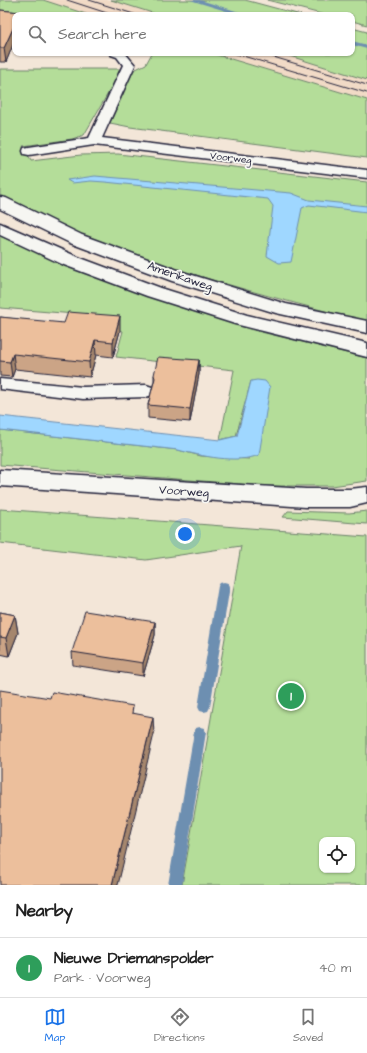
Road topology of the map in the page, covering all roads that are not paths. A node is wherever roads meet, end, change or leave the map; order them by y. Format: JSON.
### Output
{"nodes":[{"id":1,"x":122,"y":56,"type":"edge"},
{"id":2,"x":94,"y":141,"type":"junction"},
{"id":3,"x":29,"y":151,"type":"dead end"},
{"id":4,"x":367,"y":174,"type":"edge"},
{"id":5,"x":0,"y":202,"type":"edge"},
{"id":6,"x":0,"y":228,"type":"edge"},
{"id":7,"x":367,"y":327,"type":"edge"},
{"id":8,"x":367,"y":350,"type":"edge"},
{"id":9,"x":0,"y":384,"type":"edge"},
{"id":10,"x":146,"y":391,"type":"dead end"},
{"id":11,"x":0,"y":478,"type":"edge"},
{"id":12,"x":367,"y":495,"type":"edge"}],
"edges":[{"from":1,"to":2,"type":"lane"},
{"from":2,"to":3,"type":"lane","name":"Voorweg"},
{"from":2,"to":4,"type":"lane","name":"Voorweg"},
{"from":5,"to":7,"type":"main road","name":"Amerikaweg"},
{"from":6,"to":8,"type":"main road","name":"Amerikaweg"},
{"from":9,"to":10,"type":"lane"},
{"from":11,"to":12,"type":"main road","name":"Voorweg"}]}
